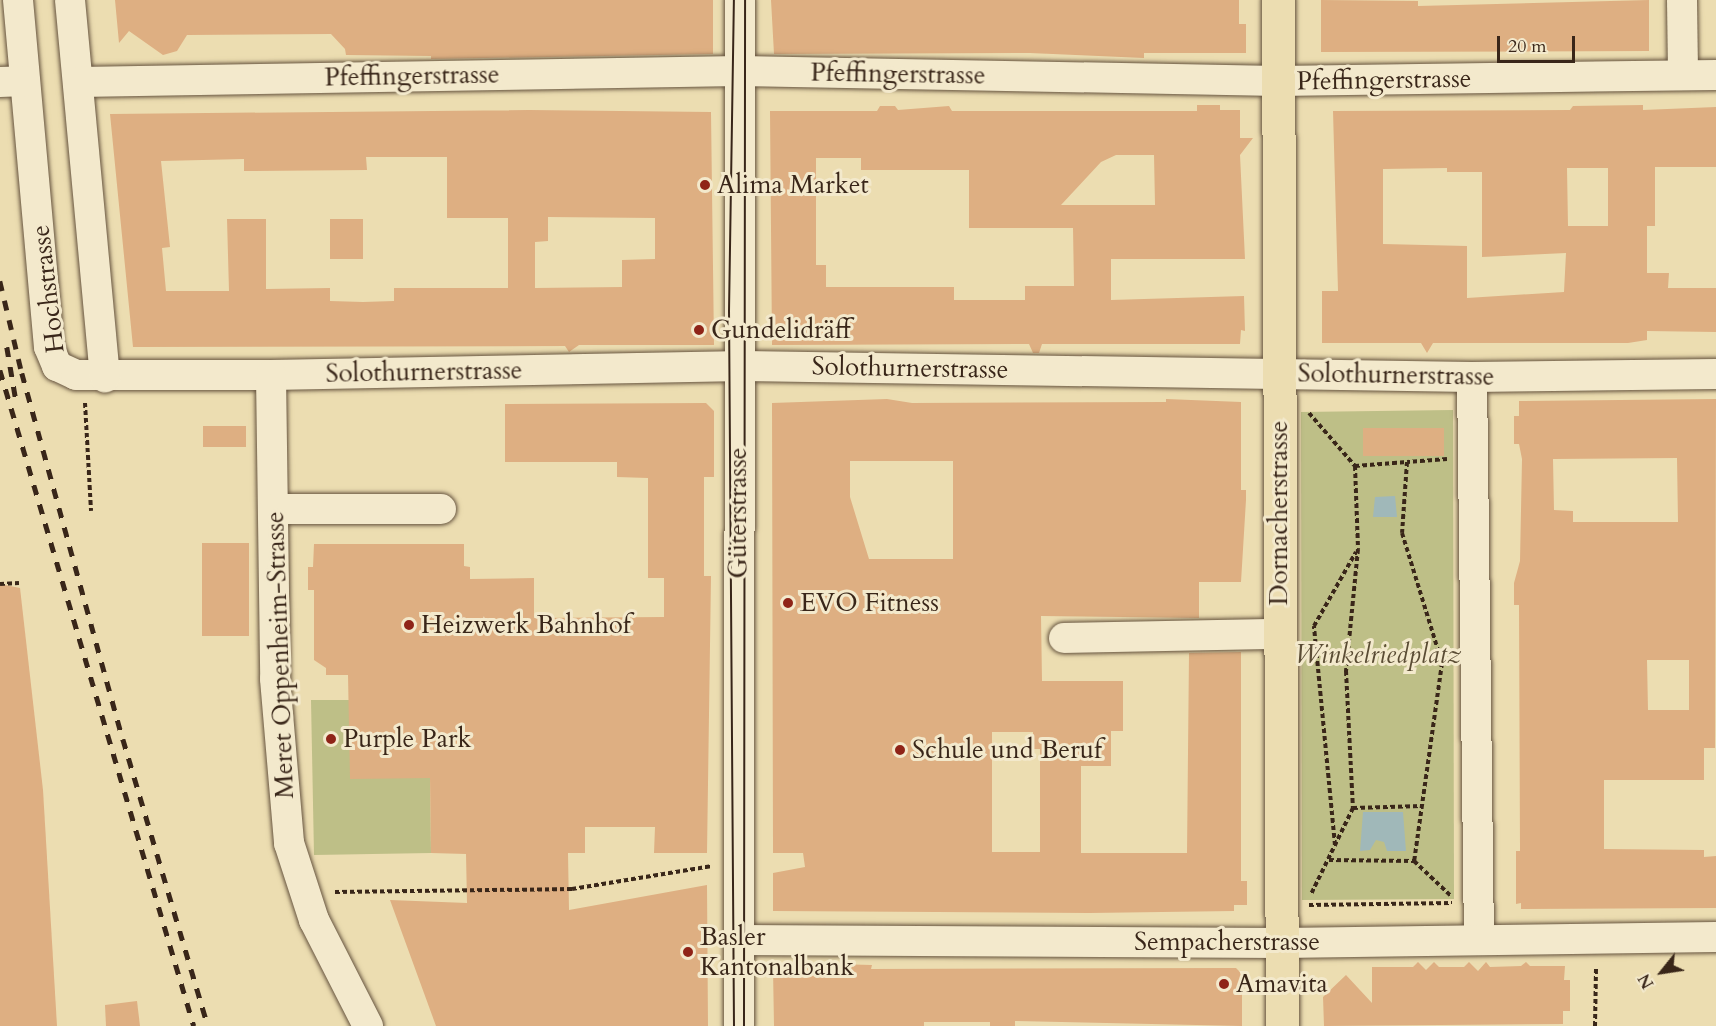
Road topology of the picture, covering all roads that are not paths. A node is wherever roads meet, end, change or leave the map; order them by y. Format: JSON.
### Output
{"nodes":[{"id":1,"x":18,"y":0,"type":"edge"},
{"id":2,"x":70,"y":0,"type":"edge"},
{"id":3,"x":740,"y":0,"type":"edge"},
{"id":4,"x":1278,"y":0,"type":"edge"},
{"id":5,"x":1682,"y":0,"type":"edge"},
{"id":6,"x":740,"y":71,"type":"junction"},
{"id":7,"x":1683,"y":75,"type":"junction"},
{"id":8,"x":1716,"y":75,"type":"edge"},
{"id":9,"x":1278,"y":81,"type":"junction"},
{"id":10,"x":13,"y":82,"type":"edge"},
{"id":11,"x":79,"y":82,"type":"junction"},
{"id":12,"x":738,"y":366,"type":"junction"},
{"id":13,"x":1293,"y":374,"type":"junction"},
{"id":14,"x":1716,"y":374,"type":"edge"},
{"id":15,"x":271,"y":375,"type":"junction"},
{"id":16,"x":94,"y":376,"type":"junction"},
{"id":17,"x":1472,"y":377,"type":"junction"},
{"id":18,"x":441,"y":508,"type":"dead end"},
{"id":19,"x":274,"y":509,"type":"junction"},
{"id":20,"x":1280,"y":634,"type":"junction"},
{"id":21,"x":1064,"y":638,"type":"dead end"},
{"id":22,"x":1716,"y":937,"type":"edge"},
{"id":23,"x":1479,"y":939,"type":"junction"},
{"id":24,"x":739,"y":940,"type":"junction"},
{"id":25,"x":1282,"y":943,"type":"junction"},
{"id":26,"x":368,"y":1026,"type":"edge"},
{"id":27,"x":739,"y":1026,"type":"edge"},
{"id":28,"x":1282,"y":1026,"type":"edge"}],
"edges":[{"from":1,"to":10,"type":"street","name":"Hochstrasse"},
{"from":2,"to":11,"type":"street","name":"Hochstrasse"},
{"from":3,"to":6,"type":"street","name":"Güterstrasse"},
{"from":4,"to":9,"type":"main road","name":"Dornacherstrasse"},
{"from":5,"to":7,"type":"street"},
{"from":6,"to":9,"type":"street","name":"Pfeffingerstrasse"},
{"from":6,"to":11,"type":"street","name":"Pfeffingerstrasse"},
{"from":6,"to":12,"type":"street","name":"Güterstrasse"},
{"from":7,"to":8,"type":"street","name":"Pfeffingerstrasse"},
{"from":7,"to":9,"type":"street","name":"Pfeffingerstrasse"},
{"from":9,"to":13,"type":"main road","name":"Dornacherstrasse"},
{"from":10,"to":16,"type":"street","name":"Hochstrasse"},
{"from":11,"to":16,"type":"street","name":"Hochstrasse"},
{"from":12,"to":13,"type":"street","name":"Solothurnerstrasse"},
{"from":12,"to":15,"type":"street","name":"Solothurnerstrasse"},
{"from":12,"to":24,"type":"street","name":"Güterstrasse"},
{"from":13,"to":17,"type":"street","name":"Solothurnerstrasse"},
{"from":13,"to":20,"type":"main road","name":"Dornacherstrasse"},
{"from":14,"to":17,"type":"street","name":"Solothurnerstrasse"},
{"from":15,"to":16,"type":"street","name":"Solothurnerstrasse"},
{"from":15,"to":19,"type":"street","name":"Meret Oppenheim-Strasse"},
{"from":17,"to":23,"type":"street"},
{"from":18,"to":19,"type":"street"},
{"from":19,"to":26,"type":"street","name":"Meret Oppenheim-Strasse"},
{"from":20,"to":21,"type":"street"},
{"from":20,"to":25,"type":"main road","name":"Dornacherstrasse"},
{"from":22,"to":23,"type":"street","name":"Sempacherstrasse"},
{"from":23,"to":25,"type":"street","name":"Sempacherstrasse"},
{"from":24,"to":25,"type":"street","name":"Sempacherstrasse"},
{"from":24,"to":27,"type":"street","name":"Güterstrasse"},
{"from":25,"to":28,"type":"main road","name":"Dornacherstrasse"}]}
